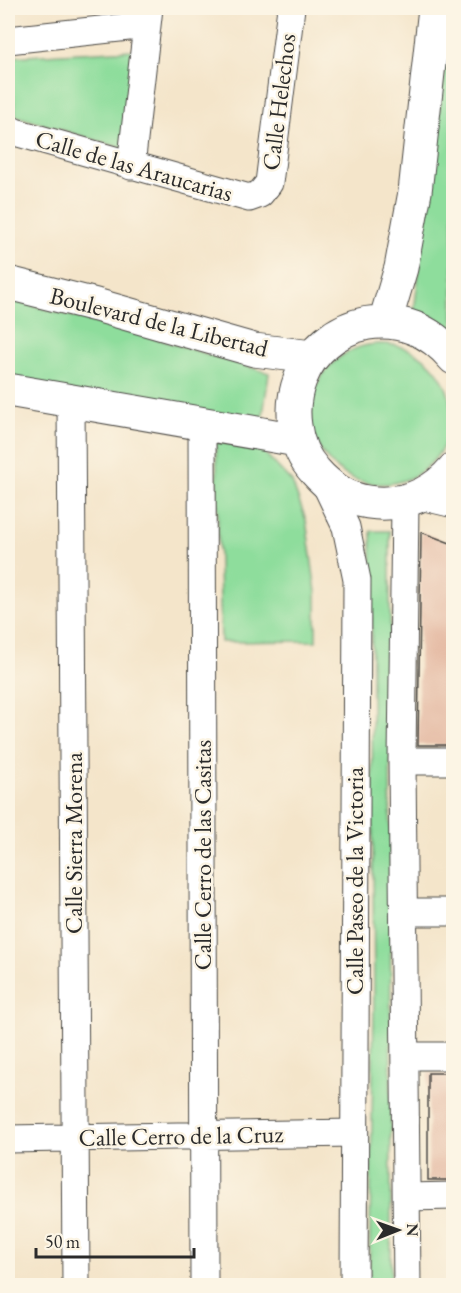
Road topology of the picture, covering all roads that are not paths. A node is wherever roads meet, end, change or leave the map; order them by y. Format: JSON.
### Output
{"nodes":[{"id":1,"x":291,"y":8,"type":"edge"},
{"id":2,"x":435,"y":8,"type":"edge"},
{"id":3,"x":148,"y":16,"type":"edge"},
{"id":4,"x":8,"y":40,"type":"edge"},
{"id":5,"x":8,"y":128,"type":"edge"},
{"id":6,"x":131,"y":166,"type":"junction"},
{"id":7,"x":260,"y":194,"type":"joint"},
{"id":8,"x":8,"y":283,"type":"edge"},
{"id":9,"x":385,"y":322,"type":"junction"},
{"id":10,"x":312,"y":357,"type":"junction"},
{"id":11,"x":453,"y":358,"type":"edge"},
{"id":12,"x":8,"y":390,"type":"edge"},
{"id":13,"x":71,"y":400,"type":"junction"},
{"id":14,"x":202,"y":424,"type":"junction"},
{"id":15,"x":297,"y":440,"type":"junction"},
{"id":16,"x":453,"y":469,"type":"edge"},
{"id":17,"x":325,"y":483,"type":"junction"},
{"id":18,"x":412,"y":499,"type":"junction"},
{"id":19,"x":453,"y":504,"type":"edge"},
{"id":20,"x":402,"y":761,"type":"junction"},
{"id":21,"x":453,"y":762,"type":"edge"},
{"id":22,"x":405,"y":912,"type":"junction"},
{"id":23,"x":453,"y":912,"type":"edge"},
{"id":24,"x":405,"y":1056,"type":"junction"},
{"id":25,"x":453,"y":1056,"type":"edge"},
{"id":26,"x":354,"y":1133,"type":"junction"},
{"id":27,"x":204,"y":1136,"type":"junction"},
{"id":28,"x":76,"y":1138,"type":"junction"},
{"id":29,"x":8,"y":1140,"type":"edge"},
{"id":30,"x":453,"y":1196,"type":"edge"},
{"id":31,"x":407,"y":1197,"type":"junction"},
{"id":32,"x":76,"y":1286,"type":"edge"},
{"id":33,"x":204,"y":1286,"type":"edge"},
{"id":34,"x":354,"y":1286,"type":"edge"},
{"id":35,"x":407,"y":1286,"type":"edge"}],
"edges":[{"from":1,"to":7,"type":"street","name":"Calle Helechos"},
{"from":2,"to":9,"type":"main road"},
{"from":3,"to":4,"type":"street"},
{"from":3,"to":6,"type":"street"},
{"from":5,"to":6,"type":"street","name":"Calle de las Araucarias"},
{"from":6,"to":7,"type":"street","name":"Calle de las Araucarias"},
{"from":8,"to":10,"type":"main road","name":"Boulevard de la Libertad"},
{"from":9,"to":10,"type":"main road"},
{"from":9,"to":11,"type":"main road"},
{"from":10,"to":15,"type":"main road"},
{"from":12,"to":13,"type":"main road"},
{"from":13,"to":14,"type":"main road"},
{"from":13,"to":28,"type":"street","name":"Calle Sierra Morena"},
{"from":14,"to":15,"type":"main road"},
{"from":14,"to":27,"type":"street","name":"Calle Cerro de las Casitas"},
{"from":15,"to":17,"type":"main road"},
{"from":16,"to":18,"type":"main road"},
{"from":17,"to":18,"type":"main road"},
{"from":17,"to":26,"type":"street","name":"Calle Paseo de la Victoria"},
{"from":18,"to":19,"type":"street"},
{"from":18,"to":20,"type":"street","name":"Calle Paseo de la Victoria"},
{"from":20,"to":21,"type":"street"},
{"from":20,"to":22,"type":"street","name":"Calle Paseo de la Victoria"},
{"from":22,"to":23,"type":"street"},
{"from":22,"to":24,"type":"street","name":"Calle Paseo de la Victoria"},
{"from":24,"to":25,"type":"street"},
{"from":24,"to":31,"type":"street","name":"Calle Paseo de la Victoria"},
{"from":26,"to":27,"type":"street","name":"Calle Cerro de la Cruz"},
{"from":26,"to":34,"type":"street","name":"Calle Paseo de la Victoria"},
{"from":27,"to":28,"type":"street","name":"Calle Cerro de la Cruz"},
{"from":27,"to":33,"type":"street","name":"Calle Cerro de las Casitas"},
{"from":28,"to":29,"type":"street","name":"Calle Cerro de la Cruz"},
{"from":28,"to":32,"type":"street","name":"Calle Sierra Morena"},
{"from":30,"to":31,"type":"street"},
{"from":31,"to":35,"type":"street","name":"Calle Paseo de la Victoria"}]}
